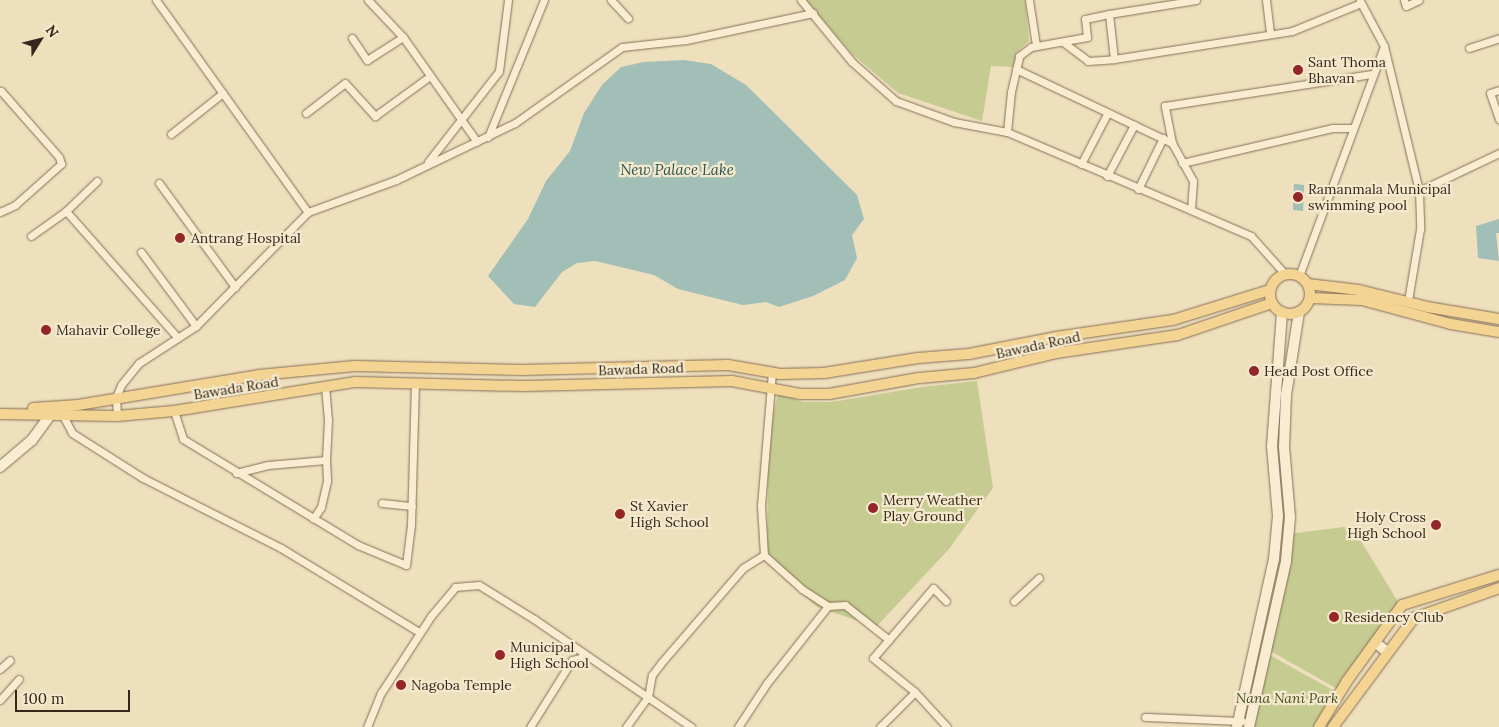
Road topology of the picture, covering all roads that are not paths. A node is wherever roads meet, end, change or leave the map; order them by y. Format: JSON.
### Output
{"nodes":[{"id":1,"x":156,"y":0,"type":"edge"},
{"id":2,"x":368,"y":0,"type":"edge"},
{"id":3,"x":508,"y":0,"type":"edge"},
{"id":4,"x":544,"y":0,"type":"edge"},
{"id":5,"x":610,"y":0,"type":"edge"},
{"id":6,"x":801,"y":0,"type":"edge"},
{"id":7,"x":1029,"y":0,"type":"edge"},
{"id":8,"x":1196,"y":0,"type":"edge"},
{"id":9,"x":1266,"y":0,"type":"edge"},
{"id":10,"x":1404,"y":0,"type":"edge"},
{"id":11,"x":1420,"y":0,"type":"edge"},
{"id":12,"x":1184,"y":1,"type":"edge"},
{"id":13,"x":1360,"y":2,"type":"edge"},
{"id":14,"x":813,"y":13,"type":"junction"},
{"id":15,"x":1109,"y":14,"type":"junction"},
{"id":16,"x":628,"y":18,"type":"dead end"},
{"id":17,"x":1270,"y":34,"type":"junction"},
{"id":18,"x":402,"y":37,"type":"junction"},
{"id":19,"x":352,"y":38,"type":"dead end"},
{"id":20,"x":1499,"y":38,"type":"edge"},
{"id":21,"x":1064,"y":42,"type":"junction"},
{"id":22,"x":1036,"y":45,"type":"junction"},
{"id":23,"x":1384,"y":46,"type":"junction"},
{"id":24,"x":1469,"y":48,"type":"dead end"},
{"id":25,"x":1114,"y":59,"type":"junction"},
{"id":26,"x":1016,"y":69,"type":"junction"},
{"id":27,"x":1372,"y":74,"type":"junction"},
{"id":28,"x":430,"y":76,"type":"junction"},
{"id":29,"x":1499,"y":90,"type":"edge"},
{"id":30,"x":1,"y":91,"type":"edge"},
{"id":31,"x":223,"y":93,"type":"junction"},
{"id":32,"x":306,"y":112,"type":"dead end"},
{"id":33,"x":1108,"y":114,"type":"junction"},
{"id":34,"x":1499,"y":119,"type":"edge"},
{"id":35,"x":462,"y":122,"type":"junction"},
{"id":36,"x":1134,"y":125,"type":"junction"},
{"id":37,"x":1352,"y":128,"type":"junction"},
{"id":38,"x":1008,"y":132,"type":"junction"},
{"id":39,"x":171,"y":134,"type":"dead end"},
{"id":40,"x":488,"y":138,"type":"junction"},
{"id":41,"x":1163,"y":138,"type":"junction"},
{"id":42,"x":477,"y":142,"type":"junction"},
{"id":43,"x":1172,"y":143,"type":"junction"},
{"id":44,"x":1499,"y":153,"type":"edge"},
{"id":45,"x":1182,"y":163,"type":"junction"},
{"id":46,"x":1080,"y":164,"type":"junction"},
{"id":47,"x":425,"y":165,"type":"junction"},
{"id":48,"x":1107,"y":176,"type":"junction"},
{"id":49,"x":97,"y":181,"type":"dead end"},
{"id":50,"x":159,"y":183,"type":"dead end"},
{"id":51,"x":1138,"y":189,"type":"junction"},
{"id":52,"x":1419,"y":191,"type":"junction"},
{"id":53,"x":1191,"y":210,"type":"junction"},
{"id":54,"x":66,"y":211,"type":"junction"},
{"id":55,"x":0,"y":212,"type":"edge"},
{"id":56,"x":308,"y":212,"type":"junction"},
{"id":57,"x":31,"y":236,"type":"dead end"},
{"id":58,"x":141,"y":252,"type":"dead end"},
{"id":59,"x":1285,"y":274,"type":"junction"},
{"id":60,"x":1299,"y":276,"type":"junction"},
{"id":61,"x":1308,"y":284,"type":"junction"},
{"id":62,"x":235,"y":287,"type":"junction"},
{"id":63,"x":1270,"y":290,"type":"junction"},
{"id":64,"x":1310,"y":298,"type":"junction"},
{"id":65,"x":1408,"y":302,"type":"junction"},
{"id":66,"x":1272,"y":303,"type":"junction"},
{"id":67,"x":1282,"y":312,"type":"junction"},
{"id":68,"x":1299,"y":312,"type":"junction"},
{"id":69,"x":1499,"y":319,"type":"edge"},
{"id":70,"x":196,"y":326,"type":"junction"},
{"id":71,"x":1499,"y":332,"type":"edge"},
{"id":72,"x":178,"y":338,"type":"junction"},
{"id":73,"x":772,"y":373,"type":"junction"},
{"id":74,"x":415,"y":383,"type":"junction"},
{"id":75,"x":325,"y":386,"type":"junction"},
{"id":76,"x":770,"y":387,"type":"junction"},
{"id":77,"x":118,"y":399,"type":"junction"},
{"id":78,"x":0,"y":408,"type":"edge"},
{"id":79,"x":174,"y":411,"type":"junction"},
{"id":80,"x":57,"y":412,"type":"junction"},
{"id":81,"x":0,"y":414,"type":"edge"},
{"id":82,"x":117,"y":416,"type":"junction"},
{"id":83,"x":326,"y":460,"type":"junction"},
{"id":84,"x":0,"y":467,"type":"edge"},
{"id":85,"x":236,"y":473,"type":"junction"},
{"id":86,"x":382,"y":503,"type":"dead end"},
{"id":87,"x":412,"y":506,"type":"junction"},
{"id":88,"x":313,"y":519,"type":"junction"},
{"id":89,"x":764,"y":555,"type":"junction"},
{"id":90,"x":1499,"y":575,"type":"edge"},
{"id":91,"x":1038,"y":578,"type":"dead end"},
{"id":92,"x":1499,"y":588,"type":"edge"},
{"id":93,"x":946,"y":601,"type":"dead end"},
{"id":94,"x":1014,"y":602,"type":"dead end"},
{"id":95,"x":828,"y":606,"type":"junction"},
{"id":96,"x":419,"y":632,"type":"junction"},
{"id":97,"x":889,"y":640,"type":"junction"},
{"id":98,"x":1376,"y":643,"type":"junction"},
{"id":99,"x":1387,"y":652,"type":"junction"},
{"id":100,"x":588,"y":656,"type":"junction"},
{"id":101,"x":10,"y":660,"type":"dead end"},
{"id":102,"x":0,"y":669,"type":"edge"},
{"id":103,"x":19,"y":679,"type":"dead end"},
{"id":104,"x":915,"y":692,"type":"junction"},
{"id":105,"x":648,"y":697,"type":"junction"},
{"id":106,"x":0,"y":700,"type":"edge"},
{"id":107,"x":1146,"y":717,"type":"dead end"},
{"id":108,"x":1237,"y":724,"type":"edge"},
{"id":109,"x":1250,"y":725,"type":"edge"},
{"id":110,"x":367,"y":727,"type":"edge"},
{"id":111,"x":530,"y":727,"type":"edge"},
{"id":112,"x":626,"y":727,"type":"edge"},
{"id":113,"x":691,"y":727,"type":"edge"},
{"id":114,"x":738,"y":727,"type":"edge"},
{"id":115,"x":880,"y":727,"type":"edge"},
{"id":116,"x":946,"y":727,"type":"edge"},
{"id":117,"x":1319,"y":727,"type":"edge"},
{"id":118,"x":1333,"y":727,"type":"edge"}],
"edges":[{"from":1,"to":31,"type":"street"},
{"from":2,"to":18,"type":"street"},
{"from":3,"to":35,"type":"street"},
{"from":4,"to":40,"type":"street"},
{"from":5,"to":16,"type":"street"},
{"from":6,"to":14,"type":"street"},
{"from":7,"to":22,"type":"street"},
{"from":8,"to":12,"type":"street"},
{"from":9,"to":17,"type":"street"},
{"from":10,"to":11,"type":"street"},
{"from":12,"to":15,"type":"street"},
{"from":13,"to":17,"type":"street"},
{"from":13,"to":23,"type":"street"},
{"from":14,"to":38,"type":"street"},
{"from":14,"to":40,"type":"street"},
{"from":15,"to":21,"type":"street"},
{"from":15,"to":25,"type":"street"},
{"from":17,"to":25,"type":"street"},
{"from":18,"to":19,"type":"street"},
{"from":18,"to":28,"type":"street"},
{"from":20,"to":24,"type":"street"},
{"from":21,"to":22,"type":"street"},
{"from":21,"to":25,"type":"street"},
{"from":22,"to":26,"type":"street"},
{"from":23,"to":27,"type":"street"},
{"from":23,"to":52,"type":"street"},
{"from":26,"to":33,"type":"street"},
{"from":26,"to":38,"type":"street"},
{"from":27,"to":37,"type":"street"},
{"from":27,"to":43,"type":"street"},
{"from":28,"to":32,"type":"street"},
{"from":28,"to":35,"type":"street"},
{"from":29,"to":34,"type":"street"},
{"from":30,"to":55,"type":"street"},
{"from":31,"to":39,"type":"street"},
{"from":31,"to":56,"type":"street"},
{"from":33,"to":36,"type":"street"},
{"from":33,"to":46,"type":"street"},
{"from":35,"to":42,"type":"street"},
{"from":35,"to":47,"type":"street"},
{"from":36,"to":41,"type":"street"},
{"from":36,"to":48,"type":"street"},
{"from":37,"to":45,"type":"street"},
{"from":37,"to":60,"type":"street"},
{"from":38,"to":46,"type":"street"},
{"from":40,"to":42,"type":"street"},
{"from":41,"to":43,"type":"street"},
{"from":41,"to":51,"type":"street"},
{"from":42,"to":47,"type":"street"},
{"from":43,"to":45,"type":"street"},
{"from":44,"to":52,"type":"street"},
{"from":45,"to":53,"type":"street"},
{"from":46,"to":48,"type":"street"},
{"from":47,"to":56,"type":"street"},
{"from":48,"to":51,"type":"street"},
{"from":49,"to":54,"type":"street"},
{"from":50,"to":62,"type":"street"},
{"from":51,"to":53,"type":"street"},
{"from":52,"to":65,"type":"street"},
{"from":53,"to":59,"type":"street"},
{"from":54,"to":57,"type":"street"},
{"from":54,"to":72,"type":"street"},
{"from":56,"to":62,"type":"street"},
{"from":58,"to":70,"type":"street"},
{"from":59,"to":60,"type":"main road"},
{"from":59,"to":63,"type":"main road"},
{"from":60,"to":61,"type":"main road"},
{"from":61,"to":64,"type":"main road"},
{"from":61,"to":65,"type":"main road"},
{"from":62,"to":70,"type":"street"},
{"from":63,"to":66,"type":"main road"},
{"from":63,"to":73,"type":"main road"},
{"from":64,"to":68,"type":"main road"},
{"from":64,"to":71,"type":"main road"},
{"from":65,"to":69,"type":"main road"},
{"from":66,"to":67,"type":"main road"},
{"from":66,"to":76,"type":"main road","name":"Bawada Road"},
{"from":67,"to":68,"type":"main road"},
{"from":67,"to":108,"type":"main road"},
{"from":68,"to":109,"type":"main road"},
{"from":70,"to":72,"type":"street"},
{"from":72,"to":77,"type":"street"},
{"from":73,"to":76,"type":"street"},
{"from":73,"to":77,"type":"main road"},
{"from":74,"to":75,"type":"main road","name":"Bawada Road"},
{"from":74,"to":76,"type":"main road","name":"Bawada Road"},
{"from":74,"to":87,"type":"street"},
{"from":75,"to":79,"type":"main road","name":"Bawada Road"},
{"from":75,"to":83,"type":"street"},
{"from":76,"to":89,"type":"street"},
{"from":77,"to":80,"type":"main road"},
{"from":77,"to":82,"type":"street"},
{"from":78,"to":80,"type":"main road"},
{"from":79,"to":82,"type":"main road","name":"Bawada Road"},
{"from":79,"to":85,"type":"street"},
{"from":80,"to":81,"type":"main road","name":"Bawada Road"},
{"from":80,"to":82,"type":"main road","name":"Bawada Road"},
{"from":80,"to":84,"type":"main road"},
{"from":80,"to":96,"type":"street"},
{"from":83,"to":85,"type":"street"},
{"from":83,"to":88,"type":"street"},
{"from":85,"to":88,"type":"street"},
{"from":86,"to":87,"type":"street"},
{"from":87,"to":88,"type":"street"},
{"from":89,"to":95,"type":"street"},
{"from":89,"to":105,"type":"street"},
{"from":90,"to":98,"type":"main road"},
{"from":91,"to":94,"type":"street"},
{"from":92,"to":99,"type":"main road"},
{"from":93,"to":97,"type":"street"},
{"from":95,"to":97,"type":"street"},
{"from":95,"to":114,"type":"street"},
{"from":96,"to":100,"type":"street"},
{"from":96,"to":110,"type":"street"},
{"from":97,"to":104,"type":"street"},
{"from":98,"to":99,"type":"main road"},
{"from":98,"to":117,"type":"main road"},
{"from":99,"to":118,"type":"main road"},
{"from":100,"to":105,"type":"street"},
{"from":100,"to":111,"type":"street"},
{"from":101,"to":102,"type":"street"},
{"from":103,"to":106,"type":"street"},
{"from":104,"to":115,"type":"street"},
{"from":104,"to":116,"type":"street"},
{"from":105,"to":112,"type":"street"},
{"from":105,"to":113,"type":"street"},
{"from":107,"to":108,"type":"street"},
{"from":108,"to":109,"type":"street"}]}
